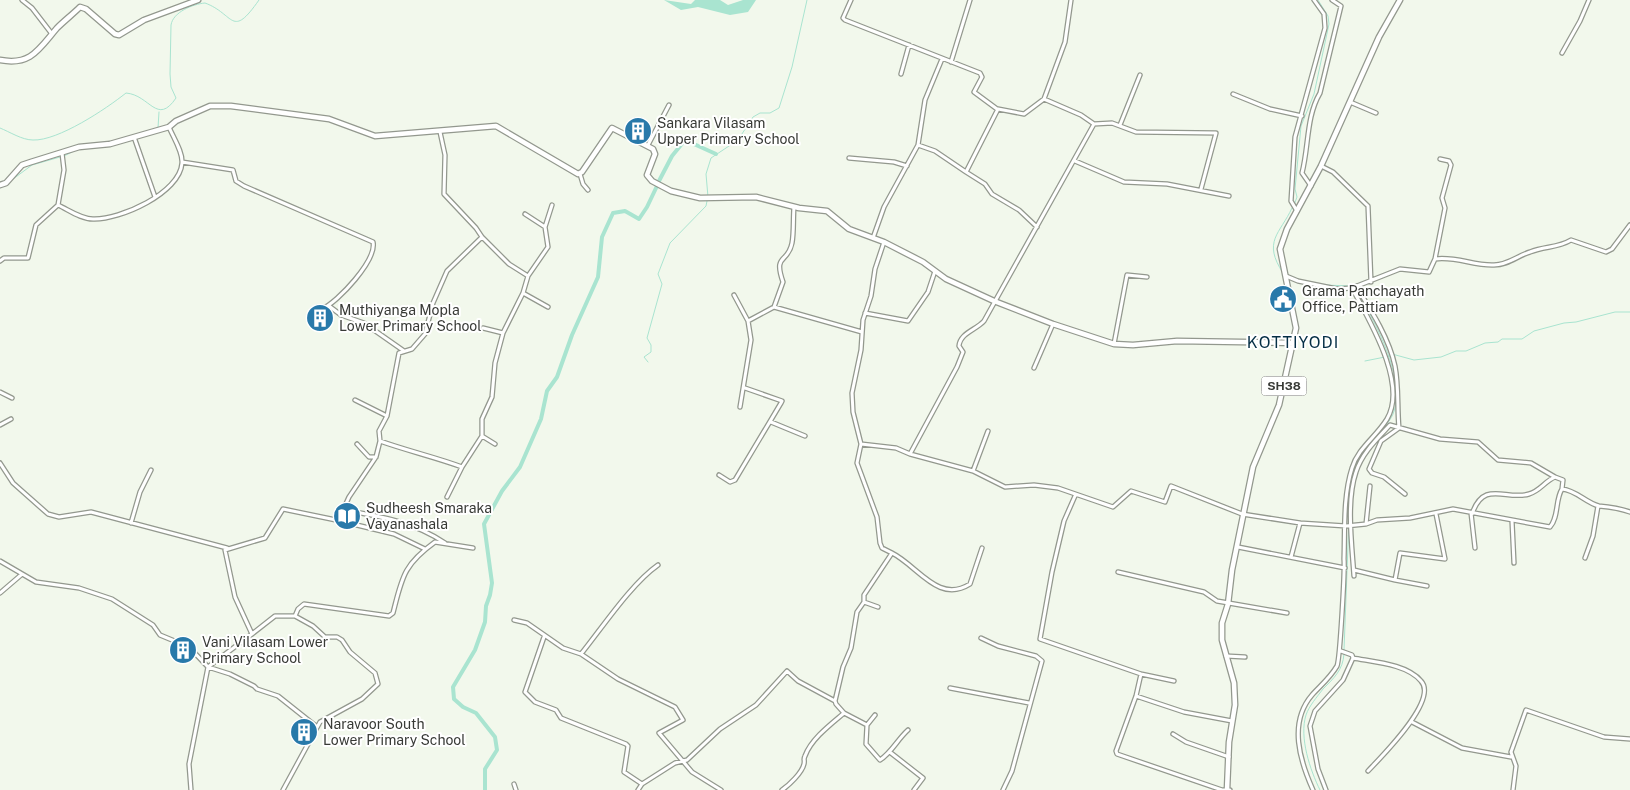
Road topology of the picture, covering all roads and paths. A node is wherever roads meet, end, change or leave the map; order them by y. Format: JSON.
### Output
{"nodes":[{"id":1,"x":22,"y":0,"type":"edge"},
{"id":2,"x":180,"y":0,"type":"edge"},
{"id":3,"x":198,"y":0,"type":"edge"},
{"id":4,"x":850,"y":0,"type":"edge"},
{"id":5,"x":970,"y":0,"type":"edge"},
{"id":6,"x":1071,"y":0,"type":"edge"},
{"id":7,"x":1314,"y":0,"type":"edge"},
{"id":8,"x":1332,"y":0,"type":"edge"},
{"id":9,"x":1400,"y":0,"type":"edge"},
{"id":10,"x":1589,"y":0,"type":"edge"},
{"id":11,"x":183,"y":6,"type":"junction"},
{"id":12,"x":52,"y":34,"type":"junction"},
{"id":13,"x":909,"y":45,"type":"junction"},
{"id":14,"x":1562,"y":53,"type":"dead end"},
{"id":15,"x":942,"y":59,"type":"junction"},
{"id":16,"x":0,"y":60,"type":"edge"},
{"id":17,"x":951,"y":62,"type":"junction"},
{"id":18,"x":901,"y":74,"type":"dead end"},
{"id":19,"x":1140,"y":74,"type":"dead end"},
{"id":20,"x":1233,"y":94,"type":"dead end"},
{"id":21,"x":1044,"y":99,"type":"junction"},
{"id":22,"x":1350,"y":102,"type":"junction"},
{"id":23,"x":669,"y":105,"type":"dead end"},
{"id":24,"x":998,"y":109,"type":"junction"},
{"id":25,"x":1376,"y":113,"type":"dead end"},
{"id":26,"x":1302,"y":116,"type":"junction"},
{"id":27,"x":1094,"y":124,"type":"junction"},
{"id":28,"x":1120,"y":125,"type":"junction"},
{"id":29,"x":169,"y":127,"type":"junction"},
{"id":30,"x":440,"y":132,"type":"junction"},
{"id":31,"x":134,"y":137,"type":"junction"},
{"id":32,"x":648,"y":145,"type":"junction"},
{"id":33,"x":918,"y":145,"type":"junction"},
{"id":34,"x":62,"y":153,"type":"junction"},
{"id":35,"x":849,"y":158,"type":"dead end"},
{"id":36,"x":1440,"y":159,"type":"dead end"},
{"id":37,"x":1075,"y":161,"type":"junction"},
{"id":38,"x":182,"y":162,"type":"junction"},
{"id":39,"x":908,"y":166,"type":"junction"},
{"id":40,"x":1321,"y":166,"type":"junction"},
{"id":41,"x":966,"y":172,"type":"junction"},
{"id":42,"x":580,"y":174,"type":"junction"},
{"id":43,"x":0,"y":186,"type":"edge"},
{"id":44,"x":1311,"y":186,"type":"junction"},
{"id":45,"x":1201,"y":189,"type":"junction"},
{"id":46,"x":588,"y":190,"type":"dead end"},
{"id":47,"x":1229,"y":196,"type":"dead end"},
{"id":48,"x":155,"y":197,"type":"junction"},
{"id":49,"x":58,"y":205,"type":"junction"},
{"id":50,"x":552,"y":205,"type":"dead end"},
{"id":51,"x":794,"y":207,"type":"junction"},
{"id":52,"x":1297,"y":211,"type":"junction"},
{"id":53,"x":525,"y":214,"type":"dead end"},
{"id":54,"x":1630,"y":225,"type":"edge"},
{"id":55,"x":545,"y":227,"type":"junction"},
{"id":56,"x":1037,"y":227,"type":"junction"},
{"id":57,"x":482,"y":237,"type":"junction"},
{"id":58,"x":872,"y":238,"type":"junction"},
{"id":59,"x":884,"y":242,"type":"junction"},
{"id":60,"x":1436,"y":259,"type":"junction"},
{"id":61,"x":0,"y":262,"type":"edge"},
{"id":62,"x":935,"y":271,"type":"junction"},
{"id":63,"x":528,"y":276,"type":"junction"},
{"id":64,"x":1286,"y":276,"type":"junction"},
{"id":65,"x":1147,"y":277,"type":"dead end"},
{"id":66,"x":1371,"y":282,"type":"junction"},
{"id":67,"x":1356,"y":286,"type":"junction"},
{"id":68,"x":1352,"y":288,"type":"junction"},
{"id":69,"x":523,"y":292,"type":"junction"},
{"id":70,"x":734,"y":295,"type":"dead end"},
{"id":71,"x":994,"y":301,"type":"junction"},
{"id":72,"x":330,"y":306,"type":"junction"},
{"id":73,"x":548,"y":307,"type":"dead end"},
{"id":74,"x":774,"y":307,"type":"junction"},
{"id":75,"x":322,"y":309,"type":"dead end"},
{"id":76,"x":865,"y":313,"type":"junction"},
{"id":77,"x":748,"y":321,"type":"junction"},
{"id":78,"x":1053,"y":324,"type":"junction"},
{"id":79,"x":483,"y":328,"type":"dead end"},
{"id":80,"x":862,"y":332,"type":"junction"},
{"id":81,"x":503,"y":333,"type":"junction"},
{"id":82,"x":1294,"y":343,"type":"junction"},
{"id":83,"x":1114,"y":344,"type":"junction"},
{"id":84,"x":404,"y":351,"type":"junction"},
{"id":85,"x":1034,"y":368,"type":"dead end"},
{"id":86,"x":745,"y":388,"type":"junction"},
{"id":87,"x":0,"y":392,"type":"edge"},
{"id":88,"x":12,"y":398,"type":"dead end"},
{"id":89,"x":355,"y":400,"type":"dead end"},
{"id":90,"x":740,"y":407,"type":"dead end"},
{"id":91,"x":387,"y":416,"type":"junction"},
{"id":92,"x":10,"y":419,"type":"dead end"},
{"id":93,"x":771,"y":422,"type":"junction"},
{"id":94,"x":0,"y":425,"type":"edge"},
{"id":95,"x":1398,"y":428,"type":"junction"},
{"id":96,"x":988,"y":430,"type":"dead end"},
{"id":97,"x":482,"y":436,"type":"junction"},
{"id":98,"x":805,"y":436,"type":"dead end"},
{"id":99,"x":380,"y":441,"type":"junction"},
{"id":100,"x":357,"y":444,"type":"dead end"},
{"id":101,"x":494,"y":444,"type":"dead end"},
{"id":102,"x":861,"y":444,"type":"junction"},
{"id":103,"x":910,"y":454,"type":"junction"},
{"id":104,"x":376,"y":457,"type":"junction"},
{"id":105,"x":0,"y":463,"type":"edge"},
{"id":106,"x":462,"y":467,"type":"junction"},
{"id":107,"x":151,"y":470,"type":"dead end"},
{"id":108,"x":973,"y":471,"type":"junction"},
{"id":109,"x":719,"y":475,"type":"dead end"},
{"id":110,"x":1555,"y":477,"type":"junction"},
{"id":111,"x":1370,"y":486,"type":"dead end"},
{"id":112,"x":1562,"y":489,"type":"junction"},
{"id":113,"x":1405,"y":494,"type":"dead end"},
{"id":114,"x":1075,"y":496,"type":"junction"},
{"id":115,"x":448,"y":497,"type":"dead end"},
{"id":116,"x":1598,"y":506,"type":"junction"},
{"id":117,"x":343,"y":510,"type":"junction"},
{"id":118,"x":1630,"y":512,"type":"edge"},
{"id":119,"x":1472,"y":513,"type":"junction"},
{"id":120,"x":1242,"y":514,"type":"junction"},
{"id":121,"x":1436,"y":514,"type":"junction"},
{"id":122,"x":336,"y":520,"type":"junction"},
{"id":123,"x":1512,"y":521,"type":"junction"},
{"id":124,"x":131,"y":523,"type":"junction"},
{"id":125,"x":1300,"y":523,"type":"junction"},
{"id":126,"x":1351,"y":524,"type":"junction"},
{"id":127,"x":1366,"y":524,"type":"junction"},
{"id":128,"x":1346,"y":526,"type":"junction"},
{"id":129,"x":446,"y":544,"type":"junction"},
{"id":130,"x":1238,"y":547,"type":"junction"},
{"id":131,"x":227,"y":548,"type":"junction"},
{"id":132,"x":473,"y":548,"type":"dead end"},
{"id":133,"x":982,"y":548,"type":"dead end"},
{"id":134,"x":1475,"y":548,"type":"dead end"},
{"id":135,"x":426,"y":549,"type":"junction"},
{"id":136,"x":892,"y":553,"type":"junction"},
{"id":137,"x":1291,"y":556,"type":"junction"},
{"id":138,"x":1585,"y":558,"type":"dead end"},
{"id":139,"x":0,"y":561,"type":"edge"},
{"id":140,"x":1514,"y":563,"type":"dead end"},
{"id":141,"x":658,"y":565,"type":"dead end"},
{"id":142,"x":1345,"y":568,"type":"junction"},
{"id":143,"x":1354,"y":570,"type":"junction"},
{"id":144,"x":1118,"y":572,"type":"dead end"},
{"id":145,"x":21,"y":574,"type":"junction"},
{"id":146,"x":1354,"y":576,"type":"dead end"},
{"id":147,"x":1395,"y":580,"type":"junction"},
{"id":148,"x":1427,"y":586,"type":"dead end"},
{"id":149,"x":0,"y":593,"type":"edge"},
{"id":150,"x":864,"y":602,"type":"junction"},
{"id":151,"x":1228,"y":603,"type":"junction"},
{"id":152,"x":878,"y":607,"type":"dead end"},
{"id":153,"x":1287,"y":614,"type":"dead end"},
{"id":154,"x":295,"y":616,"type":"junction"},
{"id":155,"x":514,"y":620,"type":"dead end"},
{"id":156,"x":252,"y":634,"type":"junction"},
{"id":157,"x":544,"y":637,"type":"junction"},
{"id":158,"x":981,"y":638,"type":"dead end"},
{"id":159,"x":1341,"y":651,"type":"junction"},
{"id":160,"x":581,"y":654,"type":"junction"},
{"id":161,"x":1226,"y":656,"type":"junction"},
{"id":162,"x":1246,"y":657,"type":"dead end"},
{"id":163,"x":1353,"y":658,"type":"junction"},
{"id":164,"x":208,"y":667,"type":"junction"},
{"id":165,"x":1141,"y":674,"type":"junction"},
{"id":166,"x":1174,"y":681,"type":"dead end"},
{"id":167,"x":950,"y":688,"type":"dead end"},
{"id":168,"x":1136,"y":696,"type":"junction"},
{"id":169,"x":835,"y":701,"type":"junction"},
{"id":170,"x":1029,"y":703,"type":"junction"},
{"id":171,"x":844,"y":713,"type":"junction"},
{"id":172,"x":875,"y":716,"type":"dead end"},
{"id":173,"x":1234,"y":721,"type":"junction"},
{"id":174,"x":1412,"y":722,"type":"junction"},
{"id":175,"x":867,"y":725,"type":"junction"},
{"id":176,"x":317,"y":727,"type":"junction"},
{"id":177,"x":908,"y":730,"type":"dead end"},
{"id":178,"x":1174,"y":734,"type":"dead end"},
{"id":179,"x":1630,"y":740,"type":"edge"},
{"id":180,"x":891,"y":753,"type":"junction"},
{"id":181,"x":1228,"y":757,"type":"junction"},
{"id":182,"x":1511,"y":757,"type":"junction"},
{"id":183,"x":681,"y":762,"type":"junction"},
{"id":184,"x":1368,"y":772,"type":"dead end"},
{"id":185,"x":514,"y":784,"type":"dead end"},
{"id":186,"x":642,"y":784,"type":"junction"},
{"id":187,"x":191,"y":790,"type":"edge"},
{"id":188,"x":284,"y":790,"type":"edge"},
{"id":189,"x":516,"y":790,"type":"edge"},
{"id":190,"x":638,"y":790,"type":"edge"},
{"id":191,"x":721,"y":790,"type":"edge"},
{"id":192,"x":782,"y":790,"type":"edge"},
{"id":193,"x":915,"y":790,"type":"edge"},
{"id":194,"x":1003,"y":790,"type":"edge"},
{"id":195,"x":1228,"y":790,"type":"edge"},
{"id":196,"x":1313,"y":790,"type":"edge"},
{"id":197,"x":1326,"y":790,"type":"edge"},
{"id":198,"x":1512,"y":790,"type":"edge"}],
"edges":[{"from":1,"to":12,"type":"street"},
{"from":2,"to":11,"type":"street"},
{"from":3,"to":11,"type":"main road"},
{"from":4,"to":13,"type":"street"},
{"from":5,"to":17,"type":"street"},
{"from":6,"to":21,"type":"street"},
{"from":7,"to":26,"type":"street"},
{"from":8,"to":44,"type":"street"},
{"from":9,"to":22,"type":"main road","number":"SH38"},
{"from":10,"to":14,"type":"street"},
{"from":11,"to":12,"type":"main road"},
{"from":12,"to":16,"type":"main road"},
{"from":13,"to":15,"type":"street"},
{"from":13,"to":18,"type":"street"},
{"from":15,"to":17,"type":"street"},
{"from":15,"to":33,"type":"street"},
{"from":17,"to":24,"type":"street"},
{"from":19,"to":28,"type":"street"},
{"from":20,"to":26,"type":"street"},
{"from":21,"to":24,"type":"street"},
{"from":21,"to":27,"type":"street"},
{"from":22,"to":25,"type":"street"},
{"from":22,"to":40,"type":"main road","number":"SH38"},
{"from":23,"to":32,"type":"street"},
{"from":24,"to":41,"type":"street"},
{"from":26,"to":52,"type":"street"},
{"from":27,"to":28,"type":"street"},
{"from":27,"to":37,"type":"street"},
{"from":28,"to":45,"type":"street"},
{"from":29,"to":30,"type":"main road"},
{"from":29,"to":31,"type":"main road"},
{"from":29,"to":38,"type":"street"},
{"from":30,"to":42,"type":"main road"},
{"from":30,"to":57,"type":"street"},
{"from":31,"to":34,"type":"main road"},
{"from":31,"to":48,"type":"street"},
{"from":32,"to":42,"type":"main road"},
{"from":32,"to":51,"type":"main road"},
{"from":33,"to":39,"type":"street"},
{"from":33,"to":41,"type":"street"},
{"from":34,"to":43,"type":"main road"},
{"from":34,"to":49,"type":"street"},
{"from":35,"to":39,"type":"street"},
{"from":36,"to":60,"type":"street"},
{"from":37,"to":45,"type":"street"},
{"from":37,"to":56,"type":"street"},
{"from":38,"to":48,"type":"street"},
{"from":38,"to":72,"type":"street"},
{"from":39,"to":58,"type":"street"},
{"from":40,"to":44,"type":"main road","number":"SH38"},
{"from":40,"to":66,"type":"street"},
{"from":41,"to":56,"type":"street"},
{"from":42,"to":46,"type":"street"},
{"from":44,"to":52,"type":"main road","number":"SH38"},
{"from":45,"to":47,"type":"street"},
{"from":48,"to":49,"type":"street"},
{"from":49,"to":61,"type":"street"},
{"from":50,"to":55,"type":"street"},
{"from":51,"to":58,"type":"main road"},
{"from":51,"to":74,"type":"street"},
{"from":52,"to":64,"type":"main road","number":"SH38"},
{"from":53,"to":55,"type":"street"},
{"from":54,"to":60,"type":"street"},
{"from":55,"to":63,"type":"street"},
{"from":56,"to":71,"type":"street"},
{"from":57,"to":63,"type":"street"},
{"from":57,"to":84,"type":"street"},
{"from":58,"to":59,"type":"main road"},
{"from":59,"to":62,"type":"main road"},
{"from":59,"to":76,"type":"street"},
{"from":60,"to":66,"type":"street"},
{"from":62,"to":71,"type":"main road"},
{"from":62,"to":76,"type":"street"},
{"from":63,"to":69,"type":"street"},
{"from":64,"to":68,"type":"street"},
{"from":64,"to":82,"type":"main road","number":"SH38"},
{"from":65,"to":83,"type":"street"},
{"from":66,"to":67,"type":"street"},
{"from":67,"to":68,"type":"street"},
{"from":67,"to":95,"type":"street"},
{"from":68,"to":128,"type":"street"},
{"from":69,"to":73,"type":"street"},
{"from":69,"to":81,"type":"street"},
{"from":70,"to":77,"type":"street"},
{"from":71,"to":78,"type":"main road"},
{"from":71,"to":103,"type":"street"},
{"from":72,"to":75,"type":"street"},
{"from":72,"to":84,"type":"street"},
{"from":74,"to":77,"type":"street"},
{"from":74,"to":80,"type":"street"},
{"from":76,"to":80,"type":"street"},
{"from":77,"to":86,"type":"street"},
{"from":78,"to":83,"type":"main road"},
{"from":78,"to":85,"type":"street"},
{"from":79,"to":81,"type":"street"},
{"from":80,"to":102,"type":"street"},
{"from":81,"to":97,"type":"street"},
{"from":82,"to":83,"type":"main road"},
{"from":82,"to":120,"type":"main road","number":"SH38"},
{"from":84,"to":91,"type":"street"},
{"from":86,"to":90,"type":"street"},
{"from":86,"to":93,"type":"street"},
{"from":87,"to":88,"type":"street"},
{"from":89,"to":91,"type":"street"},
{"from":91,"to":99,"type":"street"},
{"from":92,"to":94,"type":"street"},
{"from":93,"to":98,"type":"street"},
{"from":93,"to":109,"type":"street"},
{"from":95,"to":110,"type":"street"},
{"from":95,"to":113,"type":"street"},
{"from":95,"to":126,"type":"street"},
{"from":96,"to":108,"type":"street"},
{"from":97,"to":101,"type":"street"},
{"from":97,"to":106,"type":"street"},
{"from":99,"to":104,"type":"street"},
{"from":99,"to":106,"type":"street"},
{"from":100,"to":104,"type":"street"},
{"from":102,"to":103,"type":"street"},
{"from":102,"to":136,"type":"street"},
{"from":103,"to":108,"type":"street"},
{"from":104,"to":117,"type":"street"},
{"from":105,"to":124,"type":"street"},
{"from":106,"to":115,"type":"street"},
{"from":107,"to":124,"type":"street"},
{"from":108,"to":114,"type":"street"},
{"from":110,"to":112,"type":"street"},
{"from":110,"to":119,"type":"street"},
{"from":111,"to":127,"type":"street"},
{"from":112,"to":116,"type":"street"},
{"from":112,"to":123,"type":"street"},
{"from":114,"to":120,"type":"street"},
{"from":114,"to":165,"type":"street"},
{"from":116,"to":118,"type":"street"},
{"from":116,"to":138,"type":"street"},
{"from":117,"to":122,"type":"street"},
{"from":117,"to":129,"type":"street"},
{"from":119,"to":121,"type":"street"},
{"from":119,"to":123,"type":"street"},
{"from":119,"to":134,"type":"street"},
{"from":120,"to":125,"type":"street"},
{"from":120,"to":130,"type":"main road","number":"SH38"},
{"from":121,"to":127,"type":"street"},
{"from":121,"to":147,"type":"street"},
{"from":122,"to":131,"type":"street"},
{"from":122,"to":135,"type":"street"},
{"from":123,"to":140,"type":"street"},
{"from":124,"to":131,"type":"street"},
{"from":125,"to":128,"type":"street"},
{"from":125,"to":137,"type":"street"},
{"from":126,"to":127,"type":"street"},
{"from":126,"to":128,"type":"street"},
{"from":126,"to":143,"type":"street"},
{"from":128,"to":142,"type":"street"},
{"from":129,"to":132,"type":"street"},
{"from":129,"to":135,"type":"street"},
{"from":130,"to":137,"type":"street"},
{"from":130,"to":151,"type":"main road","number":"SH38"},
{"from":131,"to":156,"type":"street"},
{"from":133,"to":136,"type":"street"},
{"from":135,"to":154,"type":"street"},
{"from":136,"to":150,"type":"street"},
{"from":137,"to":142,"type":"street"},
{"from":139,"to":145,"type":"street"},
{"from":141,"to":160,"type":"street"},
{"from":142,"to":159,"type":"street"},
{"from":143,"to":146,"type":"street"},
{"from":143,"to":147,"type":"street"},
{"from":144,"to":151,"type":"street"},
{"from":145,"to":149,"type":"street"},
{"from":145,"to":164,"type":"street"},
{"from":147,"to":148,"type":"street"},
{"from":150,"to":152,"type":"street"},
{"from":150,"to":169,"type":"street"},
{"from":151,"to":153,"type":"street"},
{"from":151,"to":161,"type":"main road","number":"SH38"},
{"from":154,"to":156,"type":"street"},
{"from":154,"to":176,"type":"street"},
{"from":155,"to":157,"type":"street"},
{"from":156,"to":164,"type":"street"},
{"from":157,"to":160,"type":"street"},
{"from":157,"to":186,"type":"street"},
{"from":158,"to":170,"type":"street"},
{"from":159,"to":163,"type":"street"},
{"from":159,"to":196,"type":"street"},
{"from":160,"to":183,"type":"street"},
{"from":161,"to":162,"type":"street"},
{"from":161,"to":173,"type":"main road","number":"SH38"},
{"from":163,"to":174,"type":"street"},
{"from":163,"to":197,"type":"street"},
{"from":164,"to":176,"type":"street"},
{"from":164,"to":187,"type":"street"},
{"from":165,"to":166,"type":"street"},
{"from":165,"to":168,"type":"street"},
{"from":167,"to":170,"type":"street"},
{"from":168,"to":173,"type":"street"},
{"from":168,"to":195,"type":"street"},
{"from":169,"to":171,"type":"street"},
{"from":169,"to":183,"type":"street"},
{"from":170,"to":194,"type":"street"},
{"from":171,"to":175,"type":"street"},
{"from":171,"to":192,"type":"street"},
{"from":172,"to":175,"type":"street"},
{"from":173,"to":181,"type":"main road","number":"SH38"},
{"from":174,"to":182,"type":"street"},
{"from":174,"to":184,"type":"street"},
{"from":175,"to":180,"type":"street"},
{"from":176,"to":188,"type":"street"},
{"from":177,"to":180,"type":"street"},
{"from":178,"to":181,"type":"street"},
{"from":179,"to":182,"type":"street"},
{"from":180,"to":193,"type":"street"},
{"from":181,"to":195,"type":"main road","number":"SH38"},
{"from":182,"to":198,"type":"street"},
{"from":183,"to":186,"type":"street"},
{"from":183,"to":191,"type":"street"},
{"from":185,"to":189,"type":"street"},
{"from":186,"to":190,"type":"street"}]}
